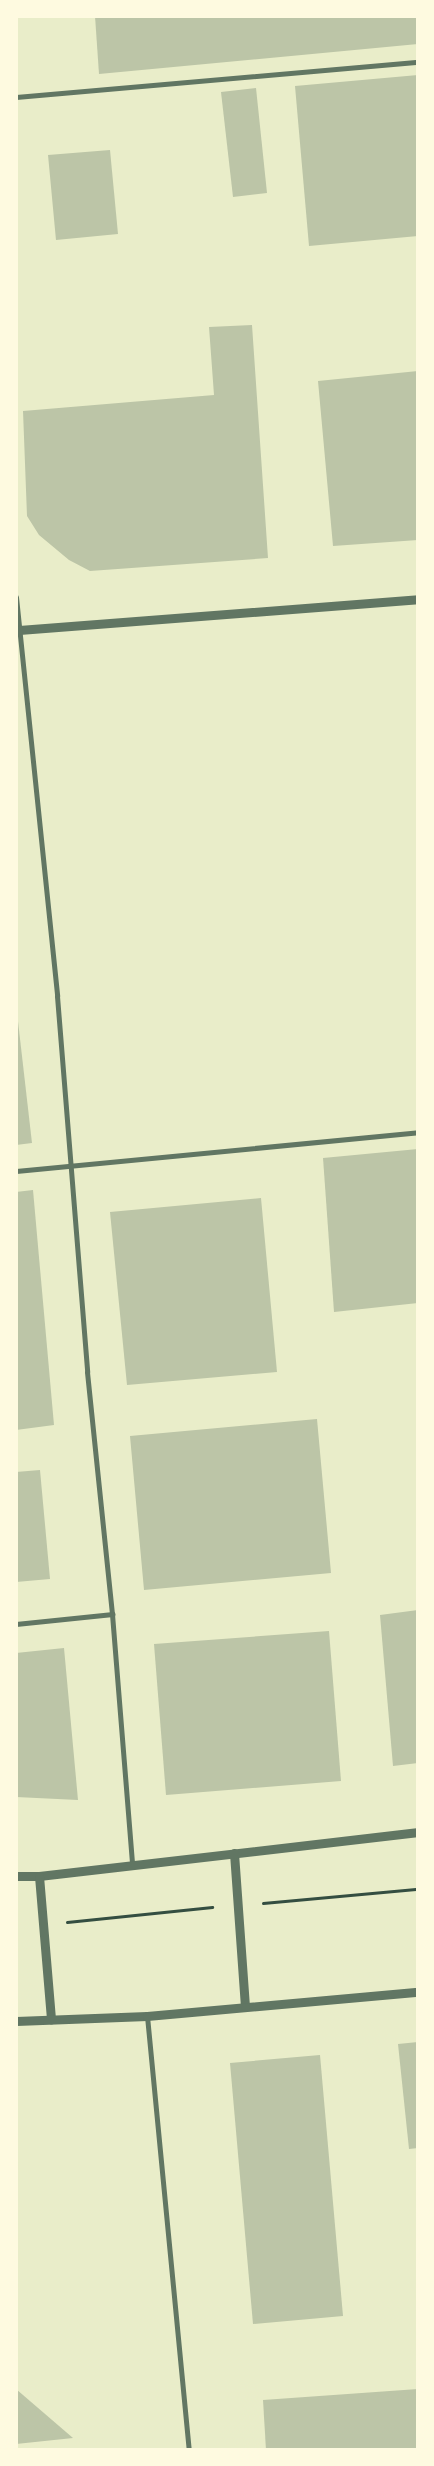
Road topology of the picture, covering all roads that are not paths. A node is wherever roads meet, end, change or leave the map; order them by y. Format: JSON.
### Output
{"nodes":[{"id":1,"x":418,"y":62,"type":"edge"},
{"id":2,"x":16,"y":97,"type":"edge"},
{"id":3,"x":16,"y":598,"type":"edge"},
{"id":4,"x":418,"y":599,"type":"edge"},
{"id":5,"x":18,"y":630,"type":"edge"},
{"id":6,"x":418,"y":1132,"type":"edge"},
{"id":7,"x":71,"y":1167,"type":"junction"},
{"id":8,"x":16,"y":1171,"type":"edge"},
{"id":9,"x":112,"y":1614,"type":"junction"},
{"id":10,"x":16,"y":1624,"type":"edge"},
{"id":11,"x":418,"y":1832,"type":"edge"},
{"id":12,"x":234,"y":1853,"type":"junction"},
{"id":13,"x":132,"y":1865,"type":"junction"},
{"id":14,"x":16,"y":1876,"type":"edge"},
{"id":15,"x":39,"y":1876,"type":"junction"},
{"id":16,"x":418,"y":1992,"type":"edge"},
{"id":17,"x":245,"y":2007,"type":"junction"},
{"id":18,"x":147,"y":2016,"type":"junction"},
{"id":19,"x":51,"y":2019,"type":"junction"},
{"id":20,"x":16,"y":2021,"type":"edge"},
{"id":21,"x":189,"y":2450,"type":"edge"}],
"edges":[{"from":1,"to":2,"type":"street"},
{"from":3,"to":5,"type":"street"},
{"from":4,"to":5,"type":"street"},
{"from":5,"to":7,"type":"street"},
{"from":6,"to":7,"type":"street"},
{"from":7,"to":8,"type":"street"},
{"from":7,"to":9,"type":"street"},
{"from":9,"to":10,"type":"street"},
{"from":9,"to":13,"type":"street"},
{"from":11,"to":12,"type":"street"},
{"from":12,"to":13,"type":"street"},
{"from":12,"to":17,"type":"street"},
{"from":13,"to":15,"type":"street"},
{"from":14,"to":15,"type":"street"},
{"from":15,"to":19,"type":"street"},
{"from":16,"to":17,"type":"street"},
{"from":17,"to":18,"type":"street"},
{"from":18,"to":19,"type":"street"},
{"from":18,"to":21,"type":"street"},
{"from":19,"to":20,"type":"street"}]}
